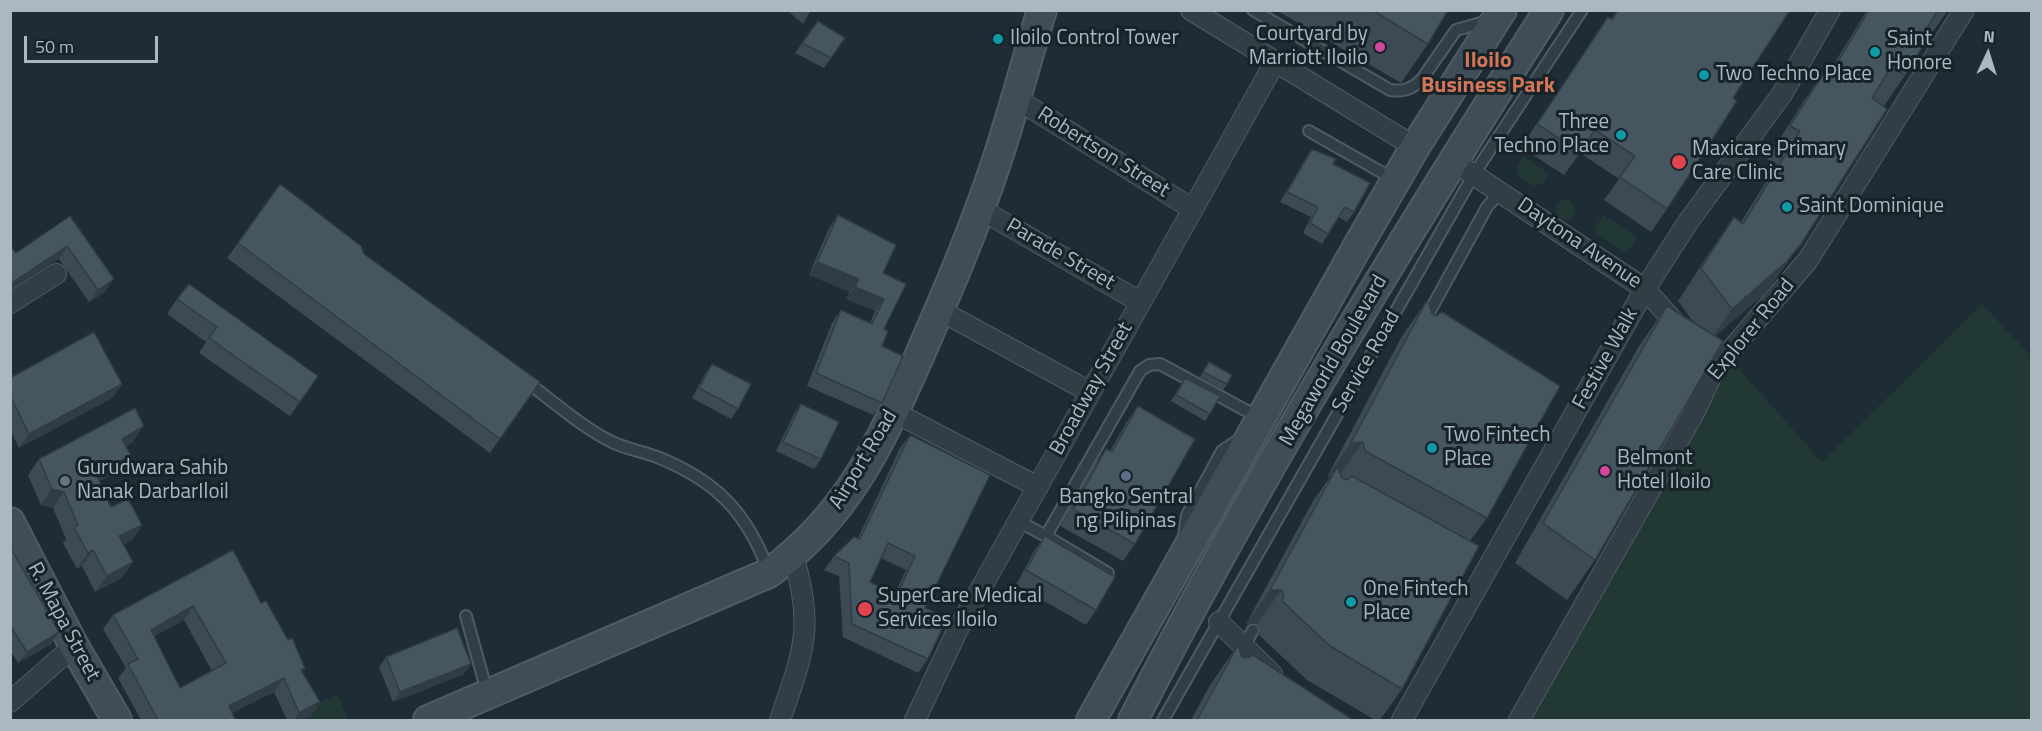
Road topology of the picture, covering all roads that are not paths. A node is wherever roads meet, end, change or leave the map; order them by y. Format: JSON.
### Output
{"nodes":[{"id":1,"x":1042,"y":10,"type":"edge"},
{"id":2,"x":1191,"y":10,"type":"edge"},
{"id":3,"x":1253,"y":10,"type":"edge"},
{"id":4,"x":1549,"y":10,"type":"edge"},
{"id":5,"x":1582,"y":10,"type":"edge"},
{"id":6,"x":1830,"y":10,"type":"edge"},
{"id":7,"x":1964,"y":10,"type":"edge"},
{"id":8,"x":1500,"y":15,"type":"edge"},
{"id":9,"x":1275,"y":62,"type":"junction"},
{"id":10,"x":1016,"y":98,"type":"junction"},
{"id":11,"x":1309,"y":131,"type":"dead end"},
{"id":12,"x":1415,"y":147,"type":"junction"},
{"id":13,"x":1464,"y":167,"type":"junction"},
{"id":14,"x":1396,"y":180,"type":"junction"},
{"id":15,"x":1500,"y":192,"type":"junction"},
{"id":16,"x":1191,"y":208,"type":"junction"},
{"id":17,"x":980,"y":209,"type":"junction"},
{"id":18,"x":56,"y":274,"type":"dead end"},
{"id":19,"x":1645,"y":289,"type":"junction"},
{"id":20,"x":1140,"y":302,"type":"junction"},
{"id":21,"x":10,"y":303,"type":"edge"},
{"id":22,"x":939,"y":310,"type":"junction"},
{"id":23,"x":1418,"y":332,"type":"edge"},
{"id":24,"x":1704,"y":358,"type":"junction"},
{"id":25,"x":512,"y":372,"type":"edge"},
{"id":26,"x":1090,"y":392,"type":"junction"},
{"id":27,"x":894,"y":412,"type":"junction"},
{"id":28,"x":1256,"y":424,"type":"junction"},
{"id":29,"x":1038,"y":487,"type":"junction"},
{"id":30,"x":1018,"y":521,"type":"junction"},
{"id":31,"x":10,"y":522,"type":"edge"},
{"id":32,"x":1046,"y":536,"type":"junction"},
{"id":33,"x":793,"y":556,"type":"junction"},
{"id":34,"x":769,"y":573,"type":"junction"},
{"id":35,"x":1108,"y":573,"type":"edge"},
{"id":36,"x":466,"y":616,"type":"dead end"},
{"id":37,"x":1219,"y":622,"type":"junction"},
{"id":38,"x":75,"y":646,"type":"junction"},
{"id":39,"x":1287,"y":688,"type":"edge"},
{"id":40,"x":488,"y":696,"type":"junction"},
{"id":41,"x":10,"y":702,"type":"edge"},
{"id":42,"x":117,"y":720,"type":"edge"},
{"id":43,"x":428,"y":720,"type":"edge"},
{"id":44,"x":780,"y":720,"type":"edge"},
{"id":45,"x":915,"y":720,"type":"edge"},
{"id":46,"x":1091,"y":720,"type":"edge"},
{"id":47,"x":1133,"y":720,"type":"edge"},
{"id":48,"x":1163,"y":720,"type":"edge"},
{"id":49,"x":1402,"y":720,"type":"edge"},
{"id":50,"x":1519,"y":720,"type":"edge"}],
"edges":[{"from":1,"to":10,"type":"main road","name":"Airport Road"},
{"from":2,"to":9,"type":"street"},
{"from":3,"to":8,"type":"lane"},
{"from":4,"to":13,"type":"main road","name":"Megaworld Boulevard"},
{"from":5,"to":13,"type":"lane","name":"Service Road"},
{"from":6,"to":19,"type":"street","name":"Festive Walk"},
{"from":7,"to":24,"type":"street","name":"Explorer Road"},
{"from":8,"to":12,"type":"main road","name":"Megaworld Boulevard"},
{"from":9,"to":12,"type":"street"},
{"from":9,"to":16,"type":"street","name":"Broadway Street"},
{"from":10,"to":16,"type":"street","name":"Robertson Street"},
{"from":10,"to":17,"type":"main road","name":"Airport Road"},
{"from":11,"to":14,"type":"lane"},
{"from":12,"to":14,"type":"main road","name":"Megaworld Boulevard"},
{"from":13,"to":15,"type":"street","name":"Daytona Avenue"},
{"from":13,"to":37,"type":"lane","name":"Service Road"},
{"from":13,"to":47,"type":"main road","name":"Megaworld Boulevard"},
{"from":14,"to":28,"type":"main road","name":"Megaworld Boulevard"},
{"from":15,"to":19,"type":"street","name":"Daytona Avenue"},
{"from":15,"to":23,"type":"lane"},
{"from":16,"to":20,"type":"street","name":"Broadway Street"},
{"from":17,"to":20,"type":"street","name":"Parade Street"},
{"from":17,"to":22,"type":"main road","name":"Airport Road"},
{"from":18,"to":21,"type":"street"},
{"from":19,"to":24,"type":"street","name":"Daytona Avenue"},
{"from":19,"to":49,"type":"street","name":"Festive Walk"},
{"from":20,"to":26,"type":"street","name":"Broadway Street"},
{"from":22,"to":26,"type":"street"},
{"from":22,"to":27,"type":"main road","name":"Airport Road"},
{"from":24,"to":50,"type":"street","name":"Explorer Road"},
{"from":25,"to":34,"type":"lane"},
{"from":26,"to":29,"type":"street","name":"Broadway Street"},
{"from":27,"to":29,"type":"street"},
{"from":27,"to":33,"type":"main road","name":"Airport Road"},
{"from":28,"to":32,"type":"lane"},
{"from":28,"to":46,"type":"main road","name":"Megaworld Boulevard"},
{"from":29,"to":30,"type":"street","name":"Broadway Street"},
{"from":30,"to":32,"type":"lane"},
{"from":30,"to":45,"type":"street","name":"Broadway Street"},
{"from":31,"to":38,"type":"main road","name":"R. Mapa Street"},
{"from":32,"to":35,"type":"lane"},
{"from":33,"to":34,"type":"main road","name":"Airport Road"},
{"from":33,"to":44,"type":"street"},
{"from":34,"to":40,"type":"main road","name":"Airport Road"},
{"from":36,"to":40,"type":"lane"},
{"from":37,"to":39,"type":"street"},
{"from":37,"to":48,"type":"lane","name":"Service Road"},
{"from":38,"to":41,"type":"street"},
{"from":38,"to":42,"type":"main road","name":"R. Mapa Street"},
{"from":40,"to":43,"type":"main road","name":"Airport Road"}]}
